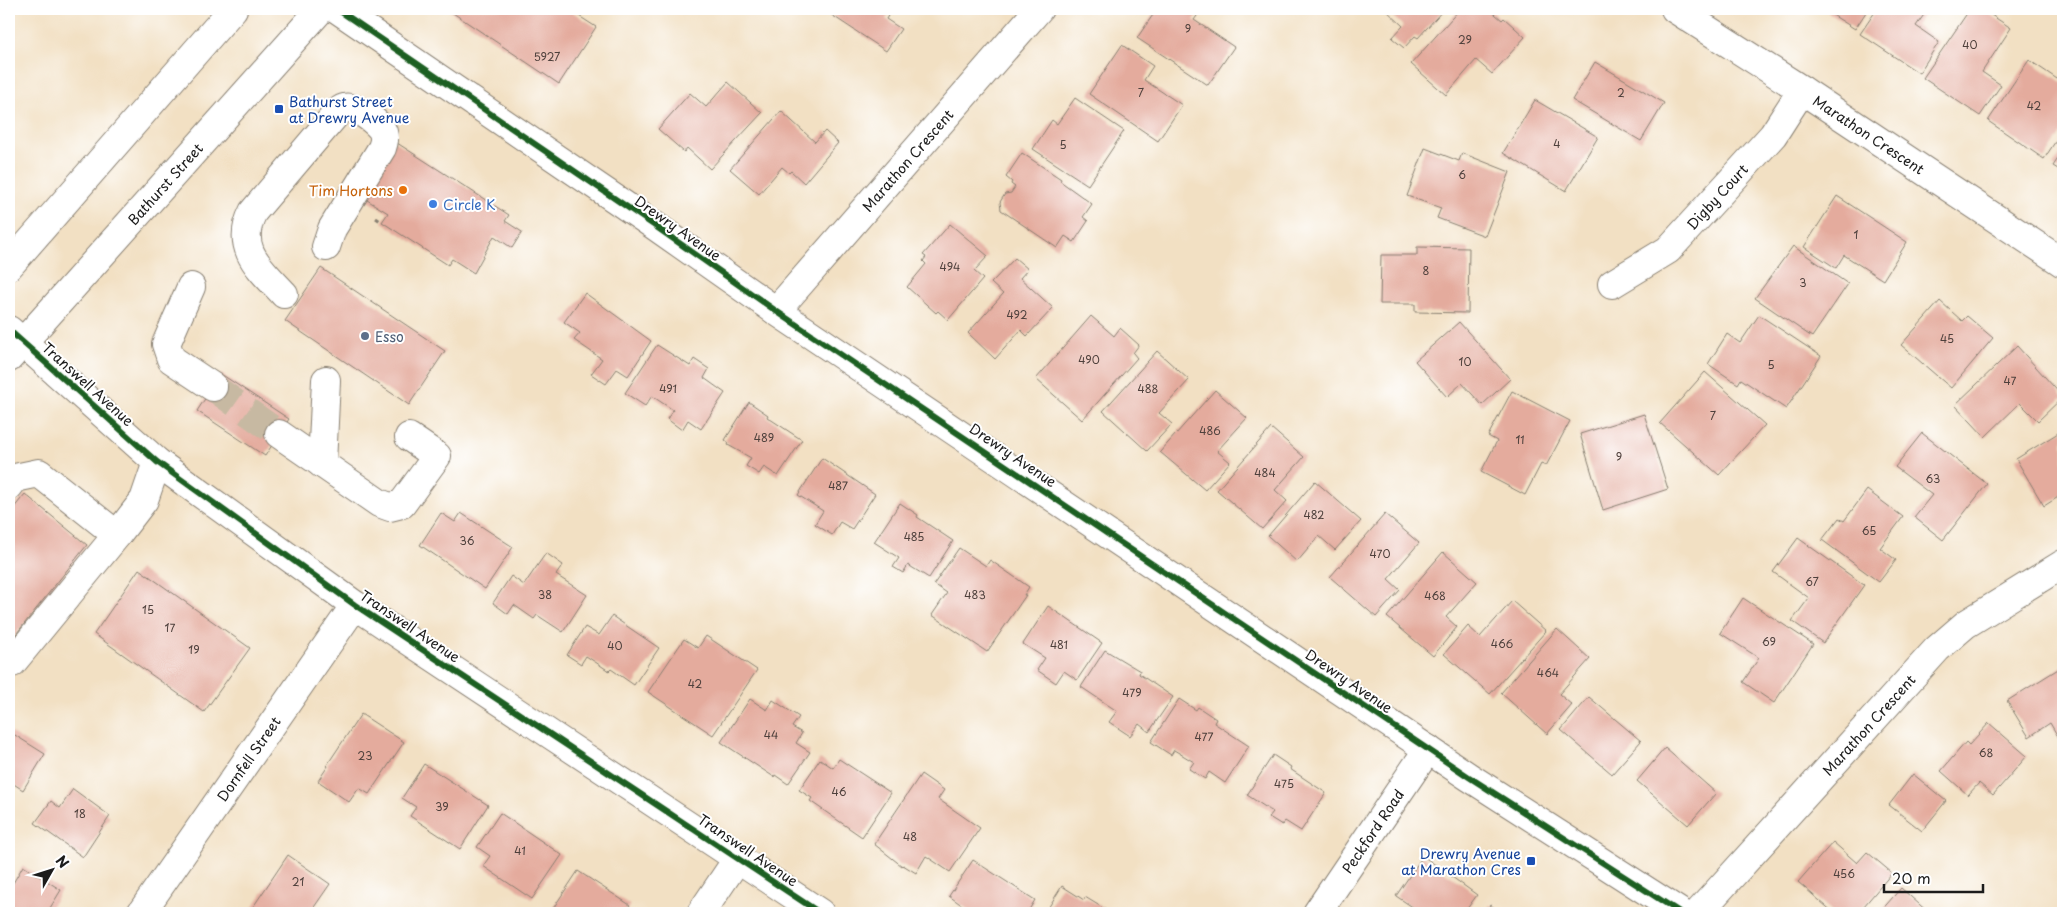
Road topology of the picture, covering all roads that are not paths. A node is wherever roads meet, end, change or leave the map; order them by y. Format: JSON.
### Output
{"nodes":[{"id":1,"x":233,"y":9,"type":"edge"},
{"id":2,"x":321,"y":9,"type":"edge"},
{"id":3,"x":337,"y":9,"type":"edge"},
{"id":4,"x":1039,"y":9,"type":"edge"},
{"id":5,"x":1675,"y":9,"type":"edge"},
{"id":6,"x":1802,"y":90,"type":"junction"},
{"id":7,"x":326,"y":247,"type":"dead end"},
{"id":8,"x":2063,"y":263,"type":"edge"},
{"id":9,"x":9,"y":266,"type":"edge"},
{"id":10,"x":1612,"y":284,"type":"dead end"},
{"id":11,"x":191,"y":287,"type":"dead end"},
{"id":12,"x":284,"y":294,"type":"dead end"},
{"id":13,"x":776,"y":311,"type":"junction"},
{"id":14,"x":13,"y":344,"type":"edge"},
{"id":15,"x":326,"y":380,"type":"dead end"},
{"id":16,"x":213,"y":387,"type":"tunnel mouth"},
{"id":17,"x":279,"y":434,"type":"tunnel mouth"},
{"id":18,"x":409,"y":437,"type":"dead end"},
{"id":19,"x":157,"y":462,"type":"junction"},
{"id":20,"x":322,"y":464,"type":"junction"},
{"id":21,"x":9,"y":486,"type":"edge"},
{"id":22,"x":117,"y":535,"type":"junction"},
{"id":23,"x":2063,"y":564,"type":"edge"},
{"id":24,"x":355,"y":605,"type":"junction"},
{"id":25,"x":9,"y":660,"type":"edge"},
{"id":26,"x":1428,"y":749,"type":"junction"},
{"id":27,"x":738,"y":858,"type":"junction"},
{"id":28,"x":141,"y":913,"type":"edge"},
{"id":29,"x":701,"y":913,"type":"edge"},
{"id":30,"x":820,"y":913,"type":"edge"},
{"id":31,"x":1317,"y":913,"type":"edge"},
{"id":32,"x":1681,"y":913,"type":"edge"},
{"id":33,"x":1698,"y":913,"type":"edge"}],
"edges":[{"from":1,"to":9,"type":"street"},
{"from":2,"to":14,"type":"street","name":"Bathurst Street"},
{"from":3,"to":13,"type":"street","name":"Drewry Avenue"},
{"from":4,"to":13,"type":"street","name":"Marathon Crescent"},
{"from":5,"to":6,"type":"street","name":"Marathon Crescent"},
{"from":6,"to":8,"type":"street","name":"Marathon Crescent"},
{"from":6,"to":10,"type":"street","name":"Digby Court"},
{"from":7,"to":12,"type":"street"},
{"from":11,"to":16,"type":"street"},
{"from":13,"to":26,"type":"street","name":"Drewry Avenue"},
{"from":14,"to":19,"type":"street","name":"Transwell Avenue"},
{"from":15,"to":20,"type":"street"},
{"from":17,"to":20,"type":"street"},
{"from":18,"to":20,"type":"street"},
{"from":19,"to":22,"type":"street"},
{"from":19,"to":24,"type":"street","name":"Transwell Avenue"},
{"from":21,"to":22,"type":"street"},
{"from":22,"to":25,"type":"street"},
{"from":23,"to":33,"type":"street","name":"Marathon Crescent"},
{"from":24,"to":27,"type":"street","name":"Transwell Avenue"},
{"from":24,"to":28,"type":"street","name":"Dornfell Street"},
{"from":26,"to":31,"type":"street","name":"Peckford Road"},
{"from":26,"to":32,"type":"street","name":"Drewry Avenue"},
{"from":27,"to":29,"type":"street"},
{"from":27,"to":30,"type":"street","name":"Transwell Avenue"}]}
